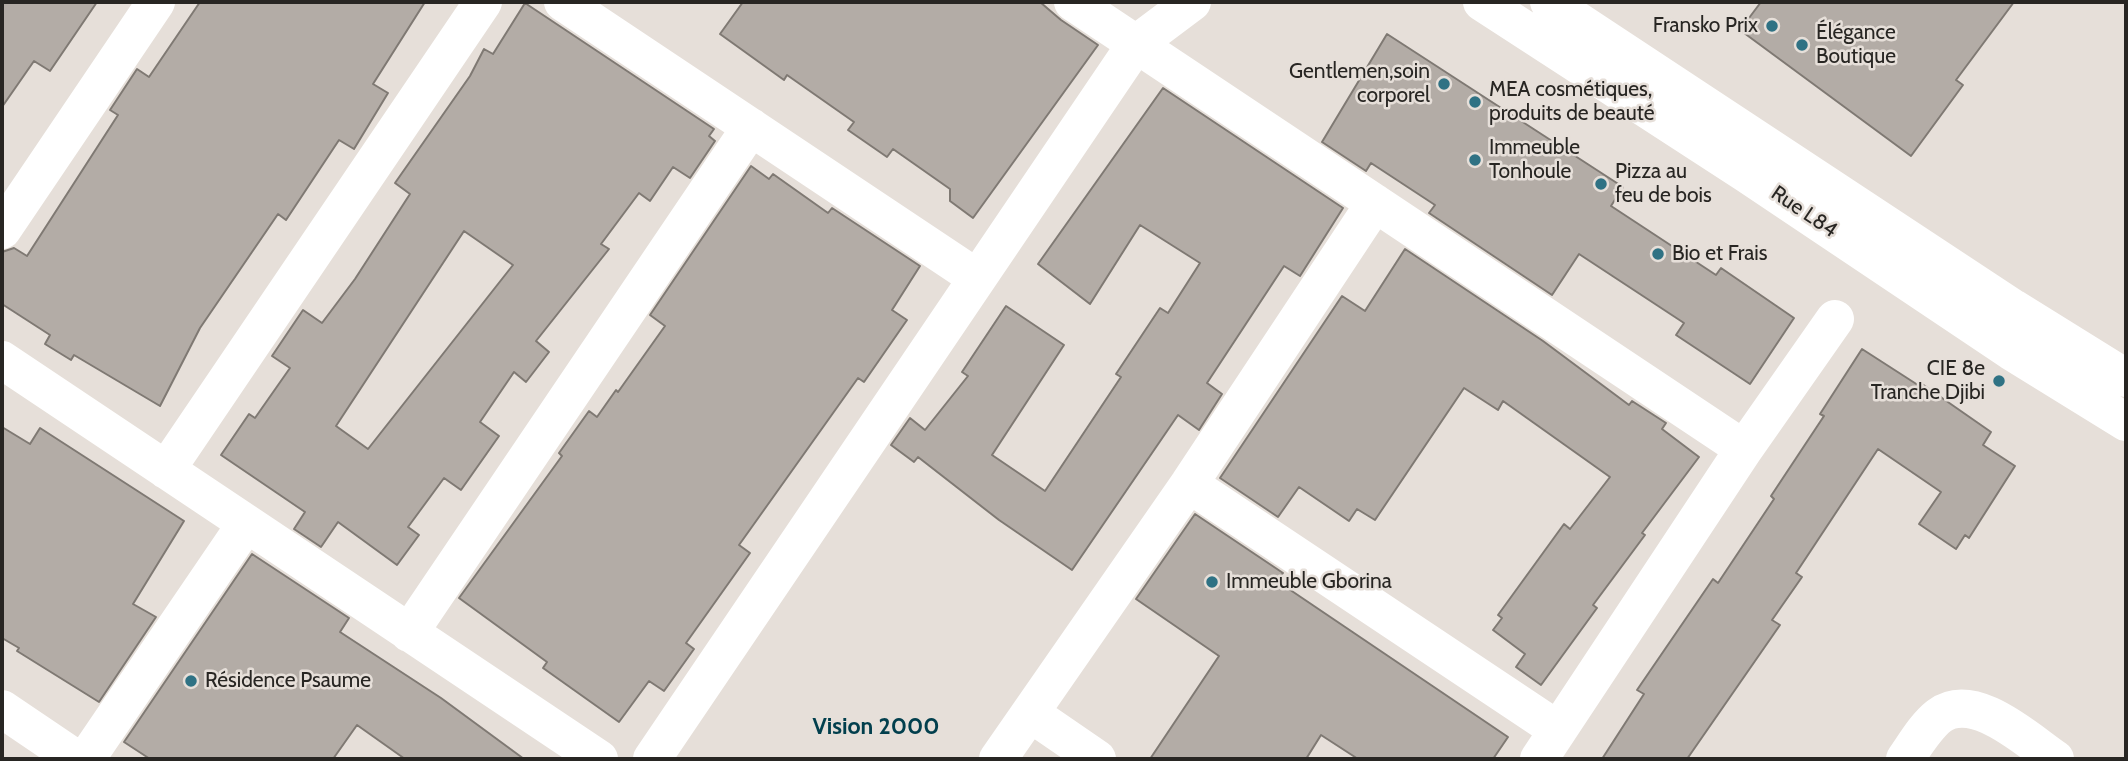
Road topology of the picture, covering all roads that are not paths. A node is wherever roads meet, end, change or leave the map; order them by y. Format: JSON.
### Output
{"nodes":[{"id":1,"x":156,"y":2,"type":"edge"},
{"id":2,"x":483,"y":2,"type":"edge"},
{"id":3,"x":563,"y":2,"type":"edge"},
{"id":4,"x":1073,"y":2,"type":"edge"},
{"id":5,"x":1192,"y":2,"type":"edge"},
{"id":6,"x":1482,"y":2,"type":"edge"},
{"id":7,"x":1549,"y":2,"type":"edge"},
{"id":8,"x":1151,"y":26,"type":"edge"},
{"id":9,"x":751,"y":127,"type":"junction"},
{"id":10,"x":1375,"y":203,"type":"junction"},
{"id":11,"x":2,"y":230,"type":"edge"},
{"id":12,"x":977,"y":278,"type":"junction"},
{"id":13,"x":1835,"y":318,"type":"dead end"},
{"id":14,"x":2,"y":360,"type":"edge"},
{"id":15,"x":2126,"y":377,"type":"edge"},
{"id":16,"x":2126,"y":422,"type":"edge"},
{"id":17,"x":1744,"y":449,"type":"junction"},
{"id":18,"x":166,"y":470,"type":"junction"},
{"id":19,"x":1189,"y":484,"type":"junction"},
{"id":20,"x":246,"y":524,"type":"junction"},
{"id":21,"x":409,"y":633,"type":"junction"},
{"id":22,"x":2,"y":709,"type":"edge"},
{"id":23,"x":1030,"y":713,"type":"junction"},
{"id":24,"x":1548,"y":745,"type":"edge"},
{"id":25,"x":76,"y":759,"type":"edge"},
{"id":26,"x":86,"y":759,"type":"edge"},
{"id":27,"x":599,"y":759,"type":"edge"},
{"id":28,"x":652,"y":759,"type":"edge"},
{"id":29,"x":998,"y":759,"type":"edge"},
{"id":30,"x":1097,"y":759,"type":"edge"},
{"id":31,"x":1905,"y":759,"type":"edge"},
{"id":32,"x":2055,"y":759,"type":"edge"}],
"edges":[{"from":1,"to":11,"type":"street"},
{"from":2,"to":18,"type":"street"},
{"from":3,"to":9,"type":"street"},
{"from":4,"to":8,"type":"street"},
{"from":5,"to":8,"type":"street"},
{"from":6,"to":16,"type":"street","name":"Rue L84"},
{"from":7,"to":15,"type":"street","name":"Rue L84"},
{"from":8,"to":10,"type":"street"},
{"from":8,"to":12,"type":"street"},
{"from":9,"to":12,"type":"street"},
{"from":9,"to":21,"type":"street"},
{"from":10,"to":17,"type":"street"},
{"from":10,"to":19,"type":"street"},
{"from":12,"to":28,"type":"street"},
{"from":13,"to":17,"type":"street"},
{"from":14,"to":18,"type":"street"},
{"from":17,"to":24,"type":"street"},
{"from":18,"to":20,"type":"street"},
{"from":19,"to":23,"type":"street"},
{"from":19,"to":24,"type":"street"},
{"from":20,"to":21,"type":"street"},
{"from":20,"to":26,"type":"street"},
{"from":21,"to":27,"type":"street"},
{"from":22,"to":25,"type":"street"},
{"from":23,"to":29,"type":"street"},
{"from":23,"to":30,"type":"street"},
{"from":31,"to":32,"type":"street"}]}
